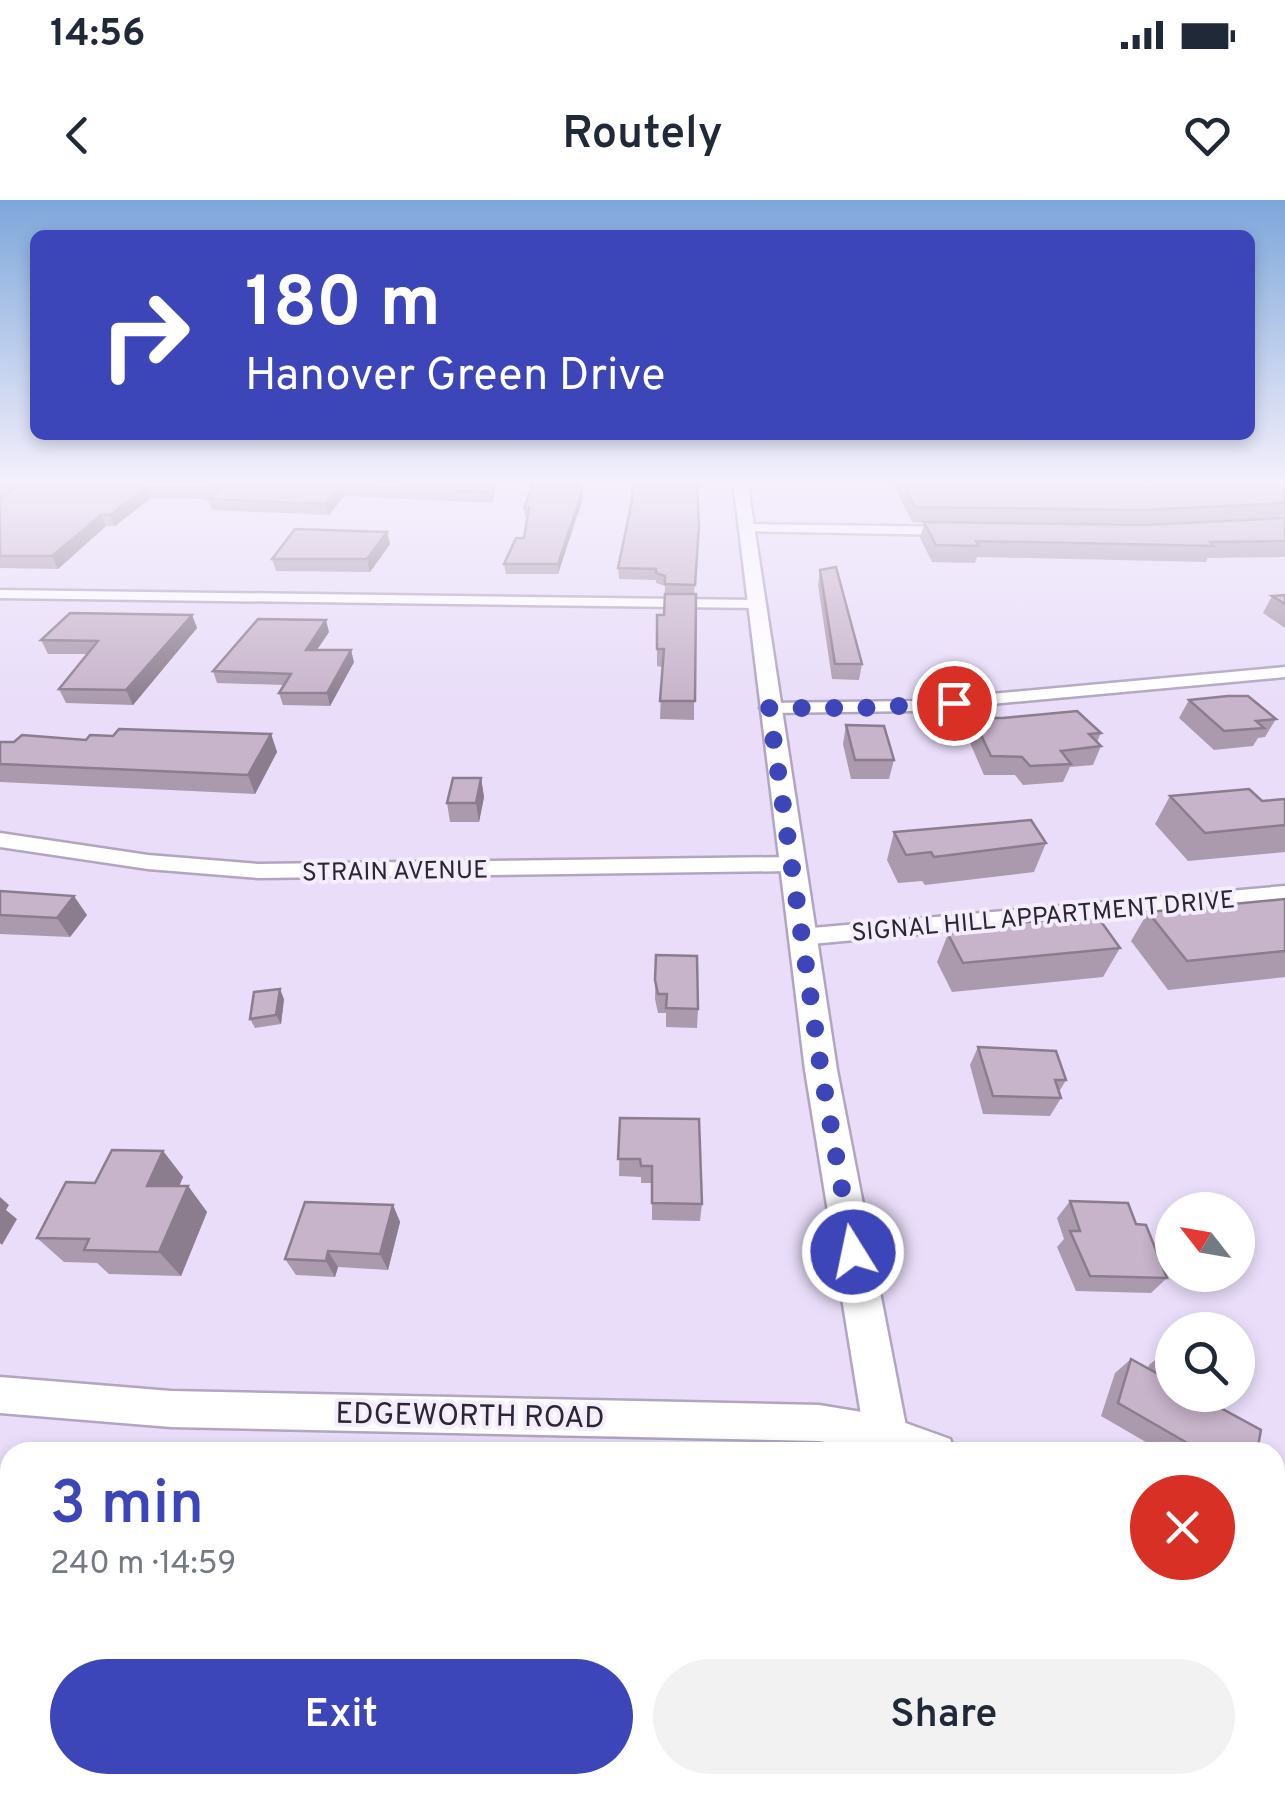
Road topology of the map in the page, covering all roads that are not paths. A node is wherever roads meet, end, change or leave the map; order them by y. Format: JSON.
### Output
{"nodes":[{"id":1,"x":749,"y":554,"type":"edge"},
{"id":2,"x":0,"y":594,"type":"edge"},
{"id":3,"x":755,"y":604,"type":"junction"},
{"id":4,"x":1285,"y":672,"type":"edge"},
{"id":5,"x":769,"y":708,"type":"junction"},
{"id":6,"x":0,"y":840,"type":"edge"},
{"id":7,"x":791,"y":864,"type":"junction"},
{"id":8,"x":1285,"y":893,"type":"edge"},
{"id":9,"x":801,"y":937,"type":"junction"},
{"id":10,"x":0,"y":1395,"type":"edge"},
{"id":11,"x":884,"y":1442,"type":"edge"},
{"id":12,"x":887,"y":1442,"type":"edge"}],
"edges":[{"from":1,"to":3,"type":"street"},
{"from":2,"to":3,"type":"street"},
{"from":3,"to":5,"type":"street"},
{"from":4,"to":5,"type":"street"},
{"from":5,"to":7,"type":"street"},
{"from":6,"to":7,"type":"street","name":"STRAIN AVENUE"},
{"from":7,"to":9,"type":"street"},
{"from":8,"to":9,"type":"street","name":"SIGNAL HILL APPARTMENT DRIVE"},
{"from":9,"to":12,"type":"street"},
{"from":10,"to":11,"type":"street","name":"EDGEWORTH ROAD"}]}
